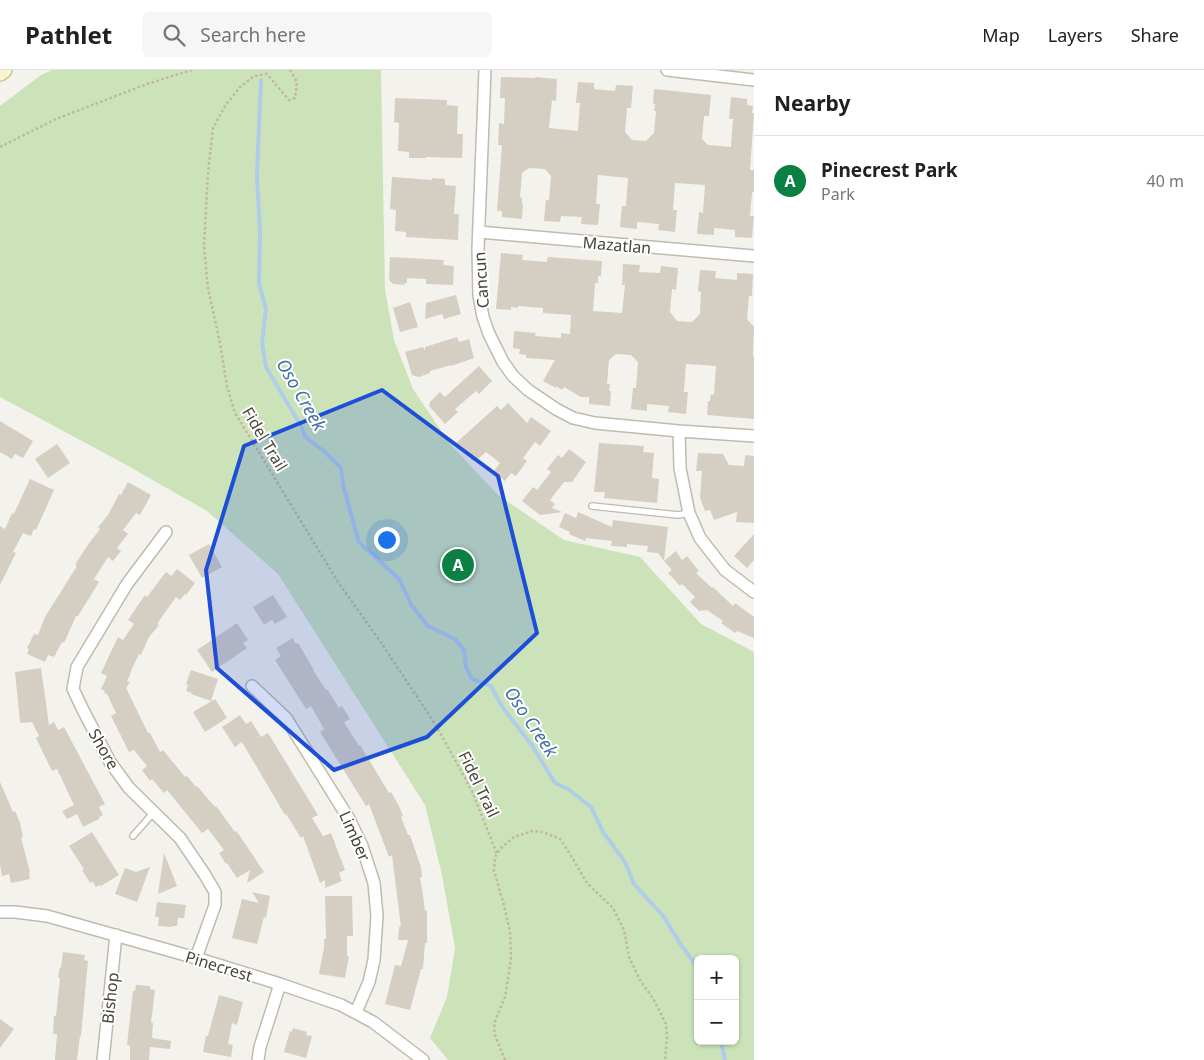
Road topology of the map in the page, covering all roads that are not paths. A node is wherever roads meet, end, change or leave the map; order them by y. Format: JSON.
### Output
{"nodes":[{"id":1,"x":4,"y":70,"type":"edge"},
{"id":2,"x":485,"y":70,"type":"edge"},
{"id":3,"x":667,"y":70,"type":"edge"},
{"id":4,"x":0,"y":72,"type":"edge"},
{"id":5,"x":754,"y":80,"type":"edge"},
{"id":6,"x":479,"y":232,"type":"junction"},
{"id":7,"x":754,"y":256,"type":"edge"},
{"id":8,"x":679,"y":431,"type":"junction"},
{"id":9,"x":754,"y":436,"type":"edge"},
{"id":10,"x":592,"y":506,"type":"dead end"},
{"id":11,"x":689,"y":513,"type":"junction"},
{"id":12,"x":166,"y":532,"type":"dead end"},
{"id":13,"x":754,"y":592,"type":"edge"},
{"id":14,"x":252,"y":686,"type":"dead end"},
{"id":15,"x":154,"y":812,"type":"junction"},
{"id":16,"x":134,"y":836,"type":"dead end"},
{"id":17,"x":0,"y":912,"type":"edge"},
{"id":18,"x":116,"y":935,"type":"junction"},
{"id":19,"x":196,"y":958,"type":"junction"},
{"id":20,"x":280,"y":984,"type":"junction"},
{"id":21,"x":356,"y":1012,"type":"junction"},
{"id":22,"x":103,"y":1060,"type":"edge"},
{"id":23,"x":258,"y":1060,"type":"edge"},
{"id":24,"x":423,"y":1060,"type":"edge"}],
"edges":[{"from":1,"to":4,"type":"main road"},
{"from":2,"to":6,"type":"street","name":"Cancun"},
{"from":3,"to":5,"type":"street"},
{"from":6,"to":7,"type":"street","name":"Mazatlan"},
{"from":6,"to":8,"type":"street","name":"Cancun"},
{"from":8,"to":9,"type":"street","name":"Cancun"},
{"from":8,"to":11,"type":"street"},
{"from":10,"to":11,"type":"lane"},
{"from":11,"to":13,"type":"street"},
{"from":12,"to":15,"type":"street","name":"Shore"},
{"from":14,"to":21,"type":"street","name":"Limber"},
{"from":15,"to":16,"type":"lane"},
{"from":15,"to":19,"type":"street","name":"Shore"},
{"from":17,"to":18,"type":"street","name":"Pinecrest"},
{"from":18,"to":19,"type":"street","name":"Pinecrest"},
{"from":18,"to":22,"type":"street","name":"Bishop"},
{"from":19,"to":20,"type":"street","name":"Pinecrest"},
{"from":20,"to":21,"type":"street","name":"Pinecrest"},
{"from":20,"to":23,"type":"street"},
{"from":21,"to":24,"type":"street","name":"Pinecrest"}]}
